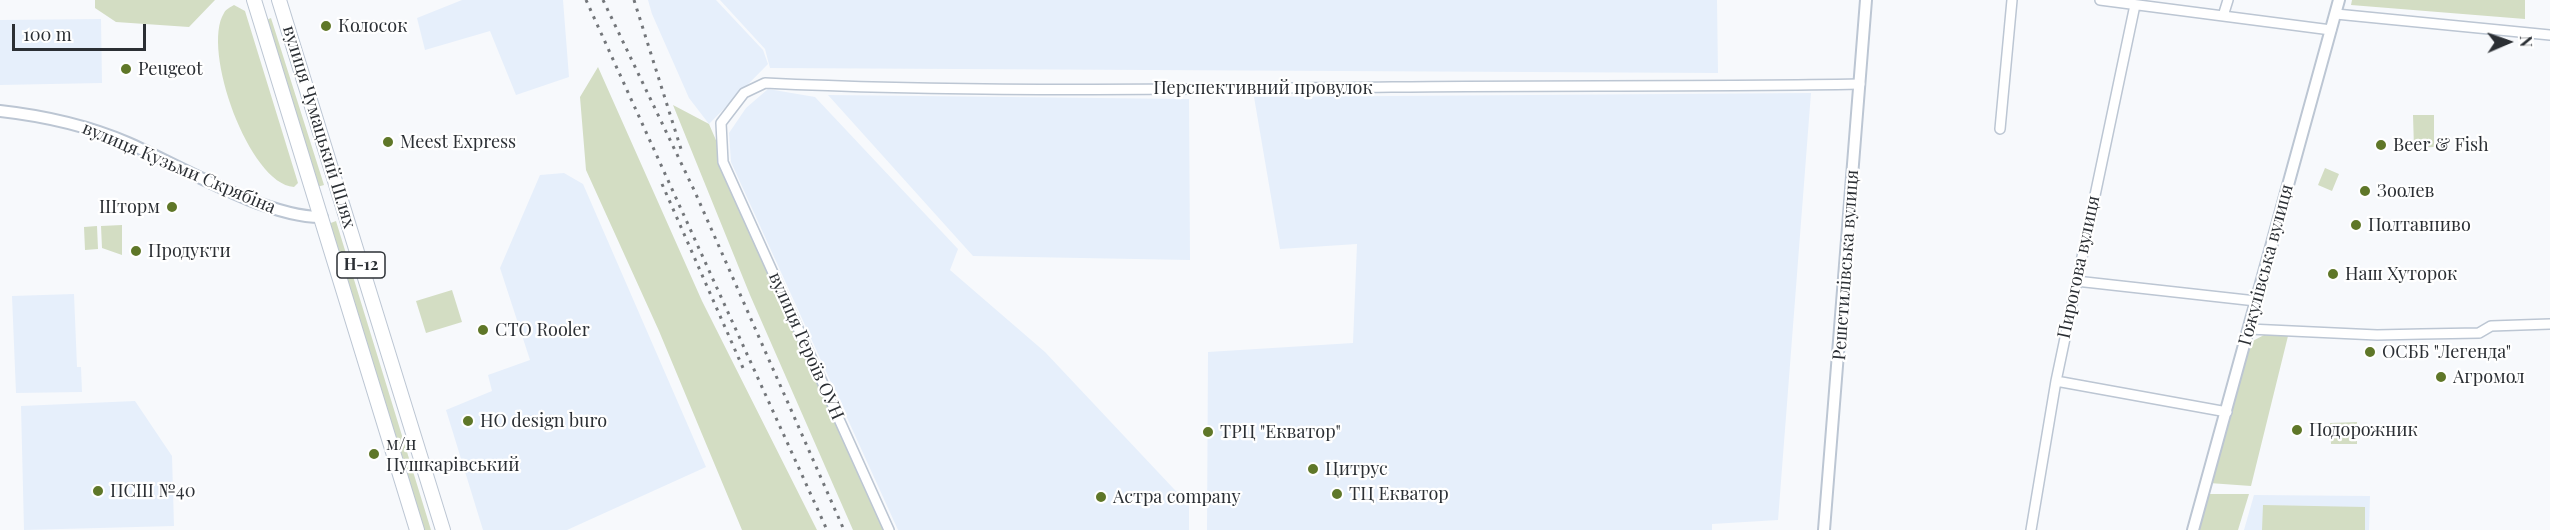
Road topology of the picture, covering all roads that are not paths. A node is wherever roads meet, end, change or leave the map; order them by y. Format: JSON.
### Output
{"nodes":[{"id":1,"x":254,"y":0,"type":"edge"},
{"id":2,"x":1866,"y":0,"type":"edge"},
{"id":3,"x":2012,"y":0,"type":"edge"},
{"id":4,"x":2100,"y":0,"type":"edge"},
{"id":5,"x":2228,"y":0,"type":"edge"},
{"id":6,"x":2339,"y":0,"type":"edge"},
{"id":7,"x":280,"y":3,"type":"edge"},
{"id":8,"x":2135,"y":5,"type":"junction"},
{"id":9,"x":258,"y":14,"type":"junction"},
{"id":10,"x":2336,"y":14,"type":"junction"},
{"id":11,"x":2223,"y":16,"type":"junction"},
{"id":12,"x":2331,"y":30,"type":"junction"},
{"id":13,"x":2550,"y":35,"type":"edge"},
{"id":14,"x":1860,"y":84,"type":"junction"},
{"id":15,"x":0,"y":111,"type":"edge"},
{"id":16,"x":2000,"y":129,"type":"dead end"},
{"id":17,"x":723,"y":162,"type":"joint"},
{"id":18,"x":345,"y":213,"type":"junction"},
{"id":19,"x":322,"y":217,"type":"junction"},
{"id":20,"x":2076,"y":280,"type":"junction"},
{"id":21,"x":2256,"y":301,"type":"junction"},
{"id":22,"x":2550,"y":324,"type":"edge"},
{"id":23,"x":2249,"y":329,"type":"junction"},
{"id":24,"x":2056,"y":381,"type":"junction"},
{"id":25,"x":2227,"y":412,"type":"junction"},
{"id":26,"x":417,"y":530,"type":"edge"},
{"id":27,"x":444,"y":530,"type":"edge"},
{"id":28,"x":889,"y":530,"type":"edge"},
{"id":29,"x":1824,"y":530,"type":"edge"},
{"id":30,"x":2031,"y":530,"type":"edge"},
{"id":31,"x":2193,"y":530,"type":"edge"}],
"edges":[{"from":1,"to":9,"type":"main road","name":"вулиця Чумацький Шлях","number":"Н-12"},
{"from":2,"to":14,"type":"street","name":"Решетилівська вулиця"},
{"from":3,"to":16,"type":"street"},
{"from":4,"to":8,"type":"street"},
{"from":5,"to":11,"type":"street"},
{"from":6,"to":10,"type":"street","name":"Гожулівська вулиця"},
{"from":7,"to":9,"type":"main road"},
{"from":7,"to":18,"type":"main road","name":"вулиця Чумацький Шлях","number":"Н-12"},
{"from":8,"to":11,"type":"street"},
{"from":8,"to":20,"type":"street","name":"Пирогова вулиця"},
{"from":9,"to":19,"type":"main road","name":"вулиця Чумацький Шлях","number":"Н-12"},
{"from":10,"to":12,"type":"street","name":"Гожулівська вулиця"},
{"from":10,"to":13,"type":"street"},
{"from":11,"to":12,"type":"street"},
{"from":12,"to":21,"type":"street","name":"Гожулівська вулиця"},
{"from":14,"to":17,"type":"street","name":"Перспективний провулок"},
{"from":14,"to":29,"type":"street","name":"Решетилівська вулиця"},
{"from":15,"to":19,"type":"street","name":"вулиця Кузьми Скрябіна"},
{"from":17,"to":28,"type":"street","name":"вулиця Героїв ОУН"},
{"from":18,"to":19,"type":"main road"},
{"from":18,"to":27,"type":"main road","name":"вулиця Чумацький Шлях","number":"Н-12"},
{"from":19,"to":26,"type":"main road","name":"вулиця Чумацький Шлях","number":"Н-12"},
{"from":20,"to":21,"type":"street"},
{"from":20,"to":24,"type":"street","name":"Пирогова вулиця"},
{"from":21,"to":23,"type":"street","name":"Гожулівська вулиця"},
{"from":22,"to":23,"type":"street"},
{"from":23,"to":25,"type":"street","name":"Гожулівська вулиця"},
{"from":24,"to":25,"type":"street"},
{"from":24,"to":30,"type":"street","name":"Пирогова вулиця"},
{"from":25,"to":31,"type":"street","name":"Гожулівська вулиця"}]}
